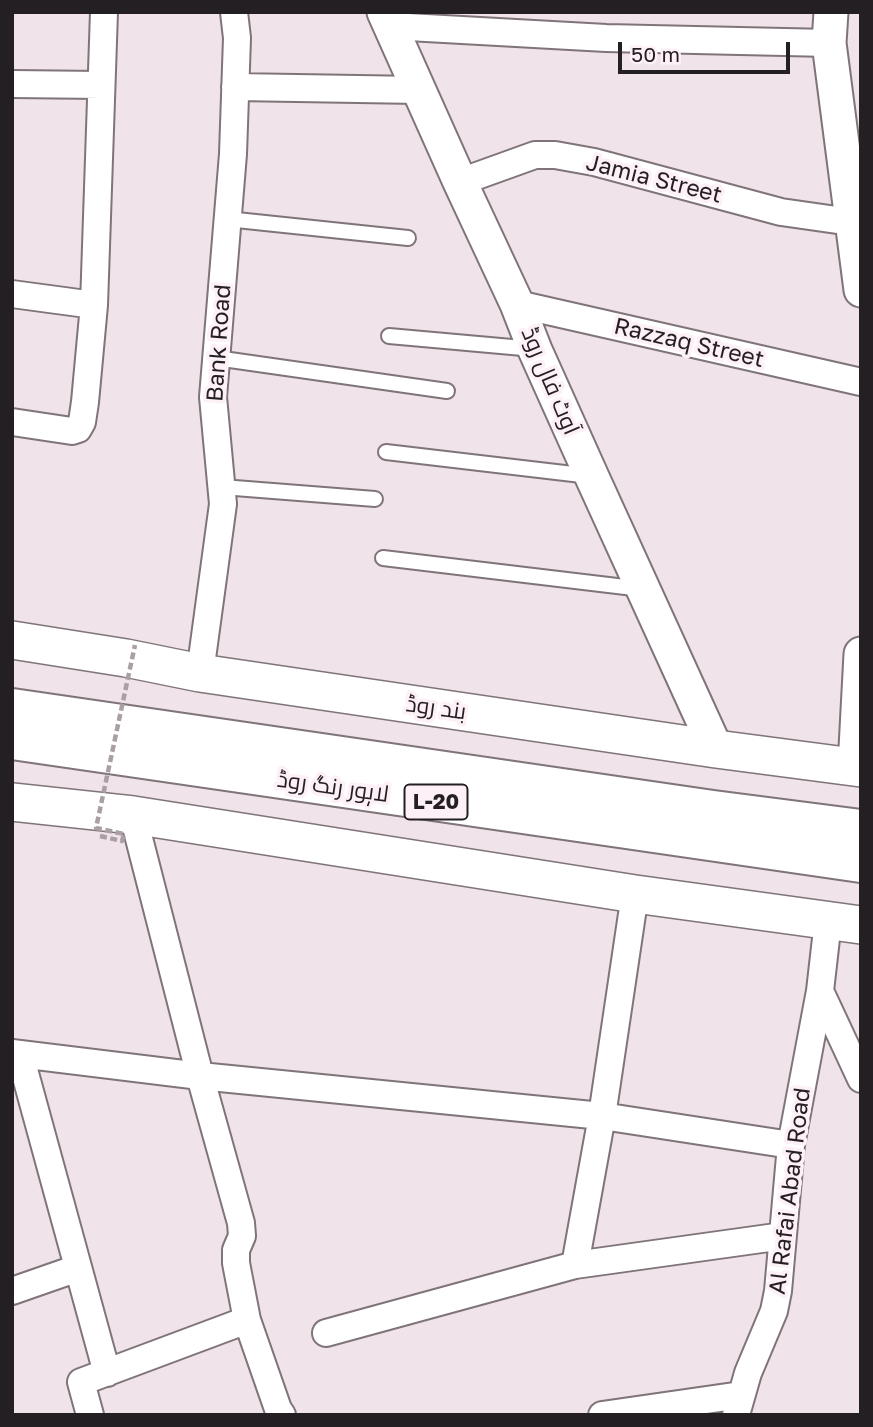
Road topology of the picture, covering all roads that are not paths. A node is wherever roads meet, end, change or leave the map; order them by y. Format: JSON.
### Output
{"nodes":[{"id":1,"x":104,"y":12,"type":"edge"},
{"id":2,"x":234,"y":12,"type":"edge"},
{"id":3,"x":387,"y":19,"type":"edge"},
{"id":4,"x":830,"y":27,"type":"edge"},
{"id":5,"x":12,"y":84,"type":"edge"},
{"id":6,"x":101,"y":85,"type":"junction"},
{"id":7,"x":235,"y":87,"type":"junction"},
{"id":8,"x":419,"y":90,"type":"junction"},
{"id":9,"x":460,"y":182,"type":"junction"},
{"id":10,"x":227,"y":219,"type":"junction"},
{"id":11,"x":855,"y":235,"type":"edge"},
{"id":12,"x":408,"y":238,"type":"dead end"},
{"id":13,"x":861,"y":290,"type":"edge"},
{"id":14,"x":12,"y":294,"type":"edge"},
{"id":15,"x":517,"y":304,"type":"junction"},
{"id":16,"x":94,"y":305,"type":"junction"},
{"id":17,"x":389,"y":336,"type":"dead end"},
{"id":18,"x":535,"y":349,"type":"junction"},
{"id":19,"x":216,"y":358,"type":"junction"},
{"id":20,"x":861,"y":382,"type":"edge"},
{"id":21,"x":446,"y":391,"type":"dead end"},
{"id":22,"x":12,"y":422,"type":"edge"},
{"id":23,"x":386,"y":452,"type":"dead end"},
{"id":24,"x":592,"y":477,"type":"junction"},
{"id":25,"x":222,"y":488,"type":"junction"},
{"id":26,"x":375,"y":499,"type":"dead end"},
{"id":27,"x":383,"y":558,"type":"dead end"},
{"id":28,"x":642,"y":589,"type":"junction"},
{"id":29,"x":12,"y":640,"type":"edge"},
{"id":30,"x":861,"y":654,"type":"edge"},
{"id":31,"x":200,"y":673,"type":"junction"},
{"id":32,"x":13,"y":733,"type":"edge"},
{"id":33,"x":716,"y":749,"type":"junction"},
{"id":34,"x":858,"y":768,"type":"edge"},
{"id":35,"x":12,"y":802,"type":"edge"},
{"id":36,"x":133,"y":815,"type":"junction"},
{"id":37,"x":861,"y":829,"type":"edge"},
{"id":38,"x":861,"y":863,"type":"edge"},
{"id":39,"x":635,"y":894,"type":"junction"},
{"id":40,"x":844,"y":923,"type":"edge"},
{"id":41,"x":820,"y":991,"type":"junction"},
{"id":42,"x":16,"y":1054,"type":"edge"},
{"id":43,"x":200,"y":1076,"type":"junction"},
{"id":44,"x":861,"y":1079,"type":"edge"},
{"id":45,"x":602,"y":1116,"type":"junction"},
{"id":46,"x":791,"y":1145,"type":"junction"},
{"id":47,"x":783,"y":1236,"type":"junction"},
{"id":48,"x":575,"y":1265,"type":"junction"},
{"id":49,"x":78,"y":1268,"type":"junction"},
{"id":50,"x":12,"y":1291,"type":"edge"},
{"id":51,"x":247,"y":1320,"type":"junction"},
{"id":52,"x":326,"y":1333,"type":"dead end"},
{"id":53,"x":107,"y":1373,"type":"junction"},
{"id":54,"x":739,"y":1405,"type":"edge"},
{"id":55,"x":90,"y":1415,"type":"edge"},
{"id":56,"x":282,"y":1415,"type":"edge"},
{"id":57,"x":601,"y":1415,"type":"edge"}],
"edges":[{"from":1,"to":6,"type":"street"},
{"from":2,"to":7,"type":"street","name":"Bank Road"},
{"from":3,"to":4,"type":"street"},
{"from":3,"to":8,"type":"street","name":"آوٹ فال روڈ"},
{"from":4,"to":11,"type":"street"},
{"from":5,"to":6,"type":"street"},
{"from":6,"to":16,"type":"street"},
{"from":7,"to":8,"type":"street"},
{"from":7,"to":10,"type":"street","name":"Bank Road"},
{"from":8,"to":9,"type":"street","name":"آوٹ فال روڈ"},
{"from":9,"to":11,"type":"street","name":"Jamia Street"},
{"from":9,"to":15,"type":"street","name":"آوٹ فال روڈ"},
{"from":10,"to":12,"type":"lane"},
{"from":10,"to":19,"type":"street","name":"Bank Road"},
{"from":11,"to":13,"type":"street"},
{"from":14,"to":16,"type":"street"},
{"from":15,"to":18,"type":"street","name":"آوٹ فال روڈ"},
{"from":15,"to":20,"type":"street","name":"Razzaq Street"},
{"from":16,"to":22,"type":"street"},
{"from":17,"to":18,"type":"lane"},
{"from":18,"to":24,"type":"street","name":"آوٹ فال روڈ"},
{"from":19,"to":21,"type":"lane"},
{"from":19,"to":25,"type":"street","name":"Bank Road"},
{"from":23,"to":24,"type":"lane"},
{"from":24,"to":28,"type":"street","name":"آوٹ فال روڈ"},
{"from":25,"to":26,"type":"lane"},
{"from":25,"to":31,"type":"street","name":"Bank Road"},
{"from":27,"to":28,"type":"lane"},
{"from":28,"to":33,"type":"street","name":"آوٹ فال روڈ"},
{"from":29,"to":31,"type":"main road","name":"بند روڈ"},
{"from":30,"to":34,"type":"street"},
{"from":31,"to":33,"type":"main road","name":"بند روڈ"},
{"from":32,"to":37,"type":"highway","name":"لاہور رنگ روڈ","number":"L-20"},
{"from":32,"to":38,"type":"highway","name":"لاہور رنگ روڈ","number":"L-20"},
{"from":33,"to":34,"type":"main road","name":"بند روڈ"},
{"from":35,"to":36,"type":"main road"},
{"from":36,"to":39,"type":"main road"},
{"from":36,"to":43,"type":"street"},
{"from":39,"to":40,"type":"main road"},
{"from":39,"to":45,"type":"street"},
{"from":40,"to":41,"type":"street","name":"Al Rafai Abad Road"},
{"from":41,"to":44,"type":"street"},
{"from":41,"to":46,"type":"street","name":"Al Rafai Abad Road"},
{"from":42,"to":43,"type":"street"},
{"from":42,"to":49,"type":"street"},
{"from":43,"to":45,"type":"street"},
{"from":43,"to":51,"type":"street"},
{"from":45,"to":46,"type":"street"},
{"from":45,"to":48,"type":"street"},
{"from":46,"to":47,"type":"street","name":"Al Rafai Abad Road"},
{"from":47,"to":48,"type":"street"},
{"from":47,"to":54,"type":"street","name":"Al Rafai Abad Road"},
{"from":48,"to":52,"type":"street"},
{"from":49,"to":50,"type":"street"},
{"from":49,"to":53,"type":"street"},
{"from":51,"to":53,"type":"street"},
{"from":51,"to":56,"type":"street"},
{"from":53,"to":55,"type":"street"},
{"from":54,"to":57,"type":"street"}]}
